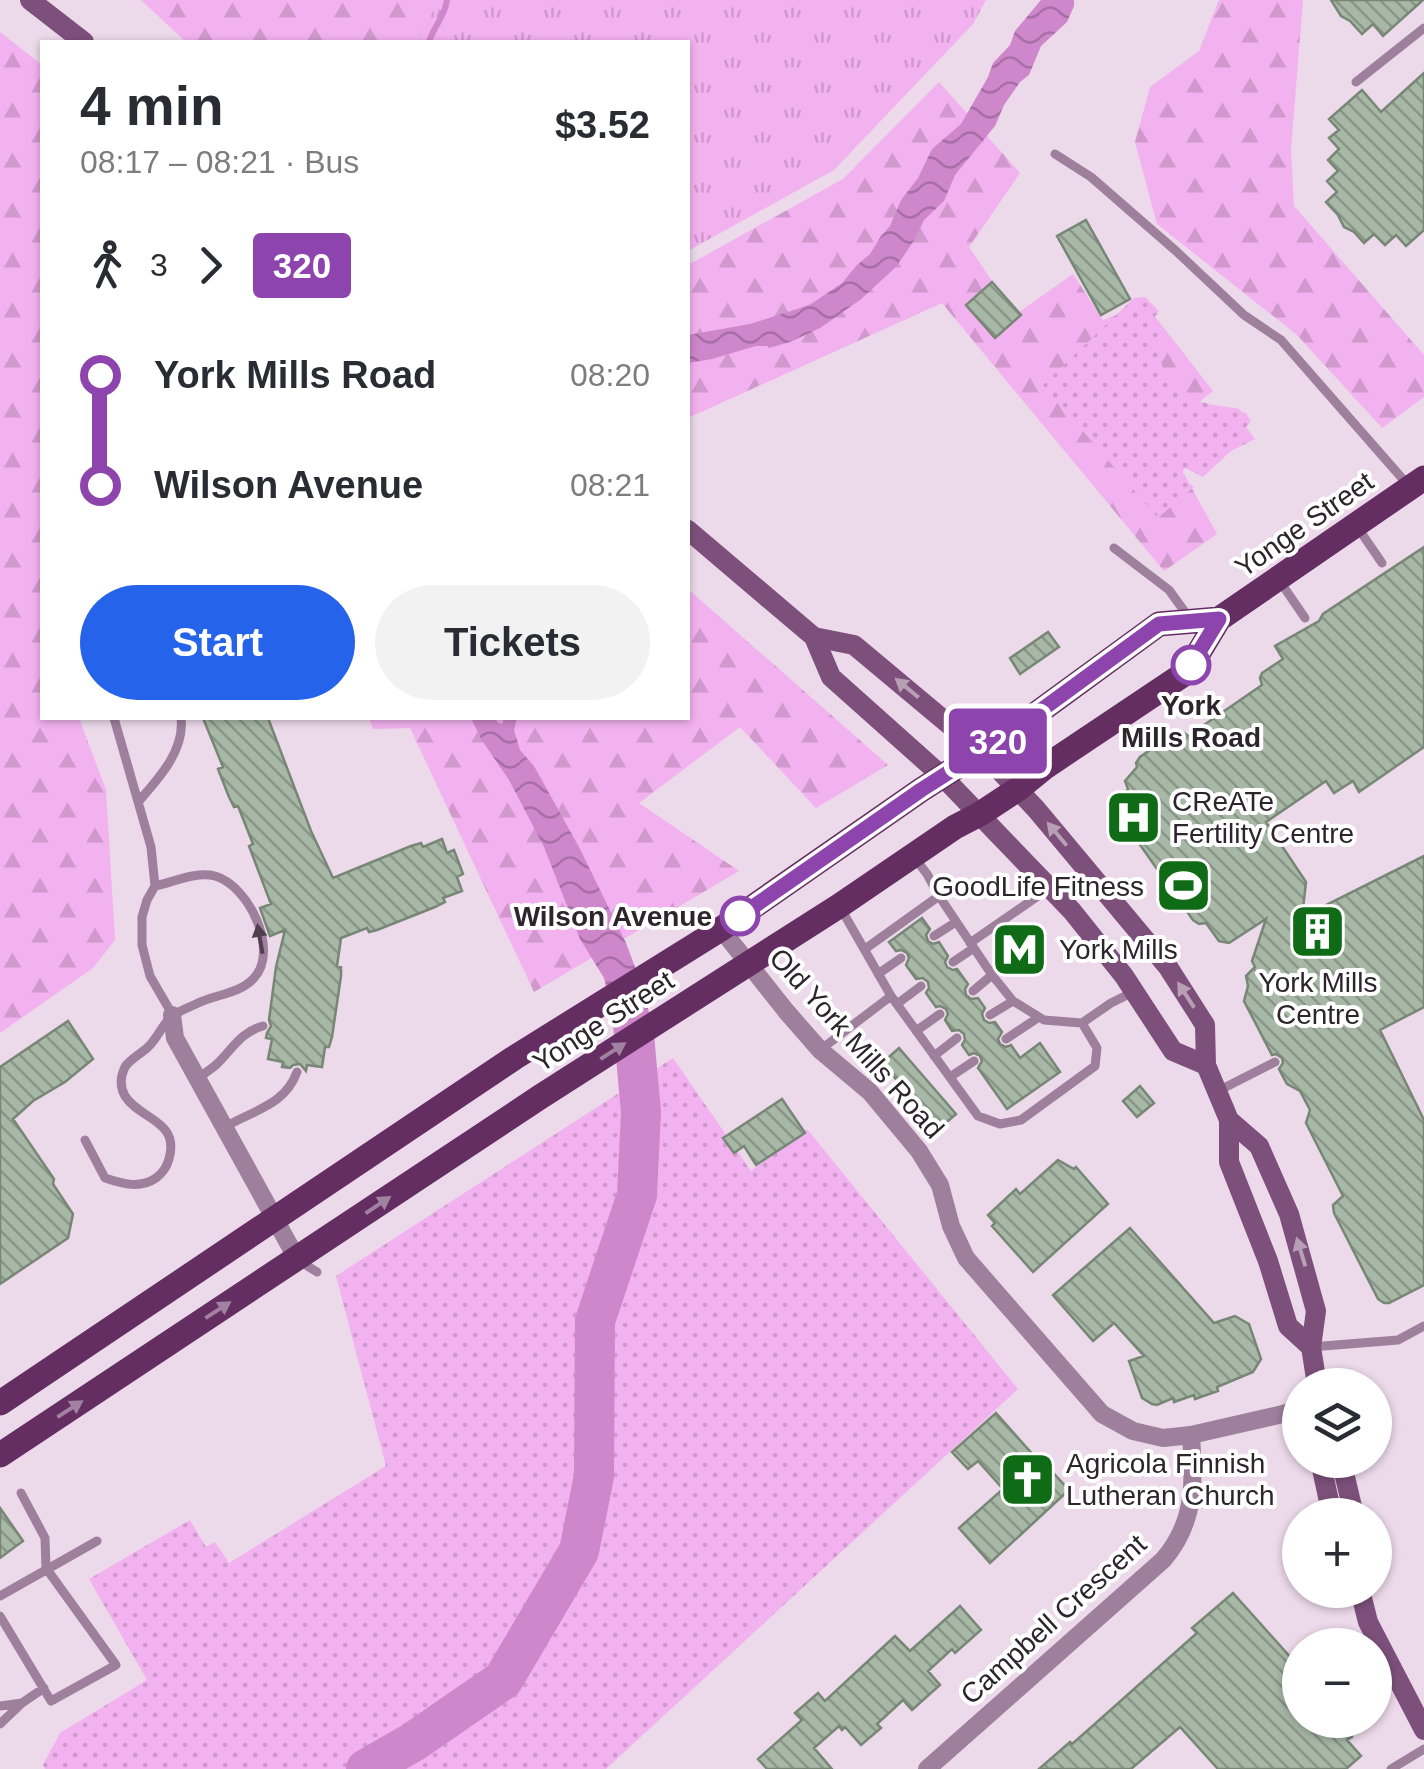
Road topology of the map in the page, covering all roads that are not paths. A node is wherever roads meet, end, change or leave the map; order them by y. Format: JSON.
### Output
{"nodes":[{"id":1,"x":30,"y":0,"type":"edge"},
{"id":2,"x":1424,"y":28,"type":"edge"},
{"id":3,"x":81,"y":40,"type":"edge"},
{"id":4,"x":1356,"y":82,"type":"dead end"},
{"id":5,"x":1056,"y":154,"type":"dead end"},
{"id":6,"x":1417,"y":482,"type":"edge"},
{"id":7,"x":1356,"y":524,"type":"junction"},
{"id":8,"x":690,"y":532,"type":"edge"},
{"id":9,"x":1114,"y":548,"type":"dead end"},
{"id":10,"x":1382,"y":563,"type":"dead end"},
{"id":11,"x":1278,"y":578,"type":"junction"},
{"id":12,"x":1306,"y":618,"type":"dead end"},
{"id":13,"x":1219,"y":619,"type":"junction"},
{"id":14,"x":1191,"y":622,"type":"junction"},
{"id":15,"x":814,"y":637,"type":"junction"},
{"id":16,"x":115,"y":720,"type":"edge"},
{"id":17,"x":181,"y":720,"type":"edge"},
{"id":18,"x":982,"y":752,"type":"junction"},
{"id":19,"x":943,"y":777,"type":"junction"},
{"id":20,"x":1018,"y":789,"type":"junction"},
{"id":21,"x":139,"y":801,"type":"junction"},
{"id":22,"x":980,"y":814,"type":"junction"},
{"id":23,"x":912,"y":855,"type":"junction"},
{"id":24,"x":155,"y":886,"type":"junction"},
{"id":25,"x":1050,"y":888,"type":"junction"},
{"id":26,"x":939,"y":896,"type":"junction"},
{"id":27,"x":839,"y":906,"type":"junction"},
{"id":28,"x":956,"y":922,"type":"junction"},
{"id":29,"x":721,"y":929,"type":"junction"},
{"id":30,"x":934,"y":936,"type":"dead end"},
{"id":31,"x":972,"y":946,"type":"junction"},
{"id":32,"x":865,"y":949,"type":"junction"},
{"id":33,"x":901,"y":958,"type":"dead end"},
{"id":34,"x":953,"y":962,"type":"dead end"},
{"id":35,"x":749,"y":964,"type":"junction"},
{"id":36,"x":878,"y":974,"type":"junction"},
{"id":37,"x":992,"y":975,"type":"junction"},
{"id":38,"x":921,"y":986,"type":"dead end"},
{"id":39,"x":973,"y":990,"type":"dead end"},
{"id":40,"x":1134,"y":992,"type":"junction"},
{"id":41,"x":894,"y":1000,"type":"junction"},
{"id":42,"x":1013,"y":1001,"type":"junction"},
{"id":43,"x":940,"y":1014,"type":"dead end"},
{"id":44,"x":172,"y":1015,"type":"junction"},
{"id":45,"x":990,"y":1015,"type":"dead end"},
{"id":46,"x":1039,"y":1017,"type":"junction"},
{"id":47,"x":1082,"y":1024,"type":"junction"},
{"id":48,"x":263,"y":1026,"type":"dead end"},
{"id":49,"x":916,"y":1030,"type":"junction"},
{"id":50,"x":958,"y":1038,"type":"dead end"},
{"id":51,"x":1006,"y":1038,"type":"dead end"},
{"id":52,"x":820,"y":1050,"type":"junction"},
{"id":53,"x":934,"y":1056,"type":"junction"},
{"id":54,"x":974,"y":1062,"type":"dead end"},
{"id":55,"x":1275,"y":1062,"type":"dead end"},
{"id":56,"x":1206,"y":1065,"type":"junction"},
{"id":57,"x":296,"y":1072,"type":"dead end"},
{"id":58,"x":950,"y":1077,"type":"junction"},
{"id":59,"x":198,"y":1078,"type":"junction"},
{"id":60,"x":1216,"y":1092,"type":"junction"},
{"id":61,"x":1229,"y":1120,"type":"junction"},
{"id":62,"x":225,"y":1127,"type":"junction"},
{"id":63,"x":85,"y":1140,"type":"dead end"},
{"id":64,"x":276,"y":1218,"type":"junction"},
{"id":65,"x":307,"y":1265,"type":"junction"},
{"id":66,"x":1424,"y":1326,"type":"edge"},
{"id":67,"x":1310,"y":1347,"type":"junction"},
{"id":68,"x":1314,"y":1368,"type":"edge"},
{"id":69,"x":0,"y":1403,"type":"edge"},
{"id":70,"x":1282,"y":1414,"type":"edge"},
{"id":71,"x":1191,"y":1435,"type":"junction"},
{"id":72,"x":0,"y":1455,"type":"edge"},
{"id":73,"x":21,"y":1493,"type":"dead end"},
{"id":74,"x":97,"y":1541,"type":"dead end"},
{"id":75,"x":46,"y":1568,"type":"junction"},
{"id":76,"x":0,"y":1596,"type":"edge"},
{"id":77,"x":1364,"y":1608,"type":"edge"},
{"id":78,"x":0,"y":1616,"type":"edge"},
{"id":79,"x":44,"y":1688,"type":"junction"},
{"id":80,"x":22,"y":1703,"type":"junction"},
{"id":81,"x":0,"y":1706,"type":"edge"},
{"id":82,"x":0,"y":1724,"type":"edge"},
{"id":83,"x":1424,"y":1730,"type":"edge"},
{"id":84,"x":1424,"y":1749,"type":"edge"},
{"id":85,"x":927,"y":1769,"type":"edge"},
{"id":86,"x":1391,"y":1769,"type":"edge"}],
"edges":[{"from":1,"to":3,"type":"main road"},
{"from":2,"to":4,"type":"lane"},
{"from":5,"to":6,"type":"lane"},
{"from":6,"to":7,"type":"main road","name":"Yonge Street"},
{"from":7,"to":10,"type":"lane"},
{"from":7,"to":11,"type":"main road","name":"Yonge Street"},
{"from":8,"to":15,"type":"main road"},
{"from":9,"to":14,"type":"lane"},
{"from":11,"to":12,"type":"lane"},
{"from":11,"to":13,"type":"main road","name":"Yonge Street"},
{"from":13,"to":14,"type":"main road","name":"Yonge Street"},
{"from":13,"to":20,"type":"main road","name":"Yonge Street"},
{"from":14,"to":18,"type":"main road","name":"Yonge Street"},
{"from":18,"to":15,"type":"main road","one_way":true},
{"from":15,"to":19,"type":"main road"},
{"from":16,"to":21,"type":"lane"},
{"from":17,"to":21,"type":"lane"},
{"from":18,"to":19,"type":"main road","name":"Yonge Street"},
{"from":18,"to":20,"type":"main road"},
{"from":19,"to":22,"type":"main road"},
{"from":19,"to":29,"type":"main road","name":"Yonge Street"},
{"from":20,"to":22,"type":"main road","name":"Yonge Street"},
{"from":56,"to":20,"type":"main road","one_way":true},
{"from":21,"to":24,"type":"lane"},
{"from":22,"to":23,"type":"main road","name":"Yonge Street"},
{"from":22,"to":25,"type":"main road"},
{"from":23,"to":26,"type":"lane"},
{"from":23,"to":27,"type":"main road","name":"Yonge Street"},
{"from":24,"to":44,"type":"lane"},
{"from":44,"to":24,"type":"lane","one_way":true},
{"from":25,"to":31,"type":"lane"},
{"from":25,"to":40,"type":"main road"},
{"from":26,"to":28,"type":"lane"},
{"from":26,"to":32,"type":"lane"},
{"from":27,"to":32,"type":"lane"},
{"from":27,"to":35,"type":"main road","name":"Yonge Street"},
{"from":28,"to":30,"type":"lane"},
{"from":28,"to":31,"type":"lane"},
{"from":29,"to":35,"type":"street","name":"Old York Mills Road"},
{"from":29,"to":64,"type":"main road","name":"Yonge Street"},
{"from":31,"to":34,"type":"lane"},
{"from":31,"to":37,"type":"lane"},
{"from":32,"to":36,"type":"lane"},
{"from":33,"to":36,"type":"lane"},
{"from":35,"to":52,"type":"street","name":"Old York Mills Road"},
{"from":65,"to":35,"type":"main road","name":"Yonge Street","one_way":true},
{"from":36,"to":41,"type":"lane"},
{"from":37,"to":39,"type":"lane"},
{"from":37,"to":42,"type":"lane"},
{"from":38,"to":41,"type":"lane"},
{"from":40,"to":47,"type":"lane"},
{"from":40,"to":56,"type":"main road"},
{"from":41,"to":49,"type":"lane"},
{"from":41,"to":52,"type":"lane"},
{"from":42,"to":45,"type":"lane"},
{"from":42,"to":46,"type":"lane"},
{"from":43,"to":49,"type":"lane"},
{"from":44,"to":59,"type":"street"},
{"from":44,"to":63,"type":"lane"},
{"from":46,"to":47,"type":"lane"},
{"from":46,"to":51,"type":"lane"},
{"from":47,"to":58,"type":"lane"},
{"from":48,"to":59,"type":"lane"},
{"from":49,"to":53,"type":"lane"},
{"from":50,"to":53,"type":"lane"},
{"from":52,"to":71,"type":"street","name":"Old York Mills Road"},
{"from":53,"to":58,"type":"lane"},
{"from":54,"to":58,"type":"lane"},
{"from":55,"to":60,"type":"lane"},
{"from":56,"to":60,"type":"main road"},
{"from":57,"to":62,"type":"lane"},
{"from":59,"to":62,"type":"street"},
{"from":60,"to":61,"type":"main road"},
{"from":61,"to":67,"type":"main road"},
{"from":67,"to":61,"type":"main road","one_way":true},
{"from":62,"to":64,"type":"street"},
{"from":64,"to":65,"type":"street"},
{"from":64,"to":69,"type":"main road","name":"Yonge Street"},
{"from":72,"to":65,"type":"main road","name":"Yonge Street","one_way":true},
{"from":66,"to":67,"type":"lane"},
{"from":67,"to":68,"type":"main road"},
{"from":70,"to":71,"type":"street","name":"Old York Mills Road"},
{"from":71,"to":85,"type":"street","name":"Campbell Crescent"},
{"from":73,"to":75,"type":"lane"},
{"from":74,"to":75,"type":"lane"},
{"from":75,"to":76,"type":"lane"},
{"from":75,"to":79,"type":"lane"},
{"from":77,"to":83,"type":"main road"},
{"from":78,"to":79,"type":"lane"},
{"from":79,"to":80,"type":"lane"},
{"from":80,"to":81,"type":"lane"},
{"from":80,"to":82,"type":"lane"},
{"from":84,"to":86,"type":"lane"}]}
